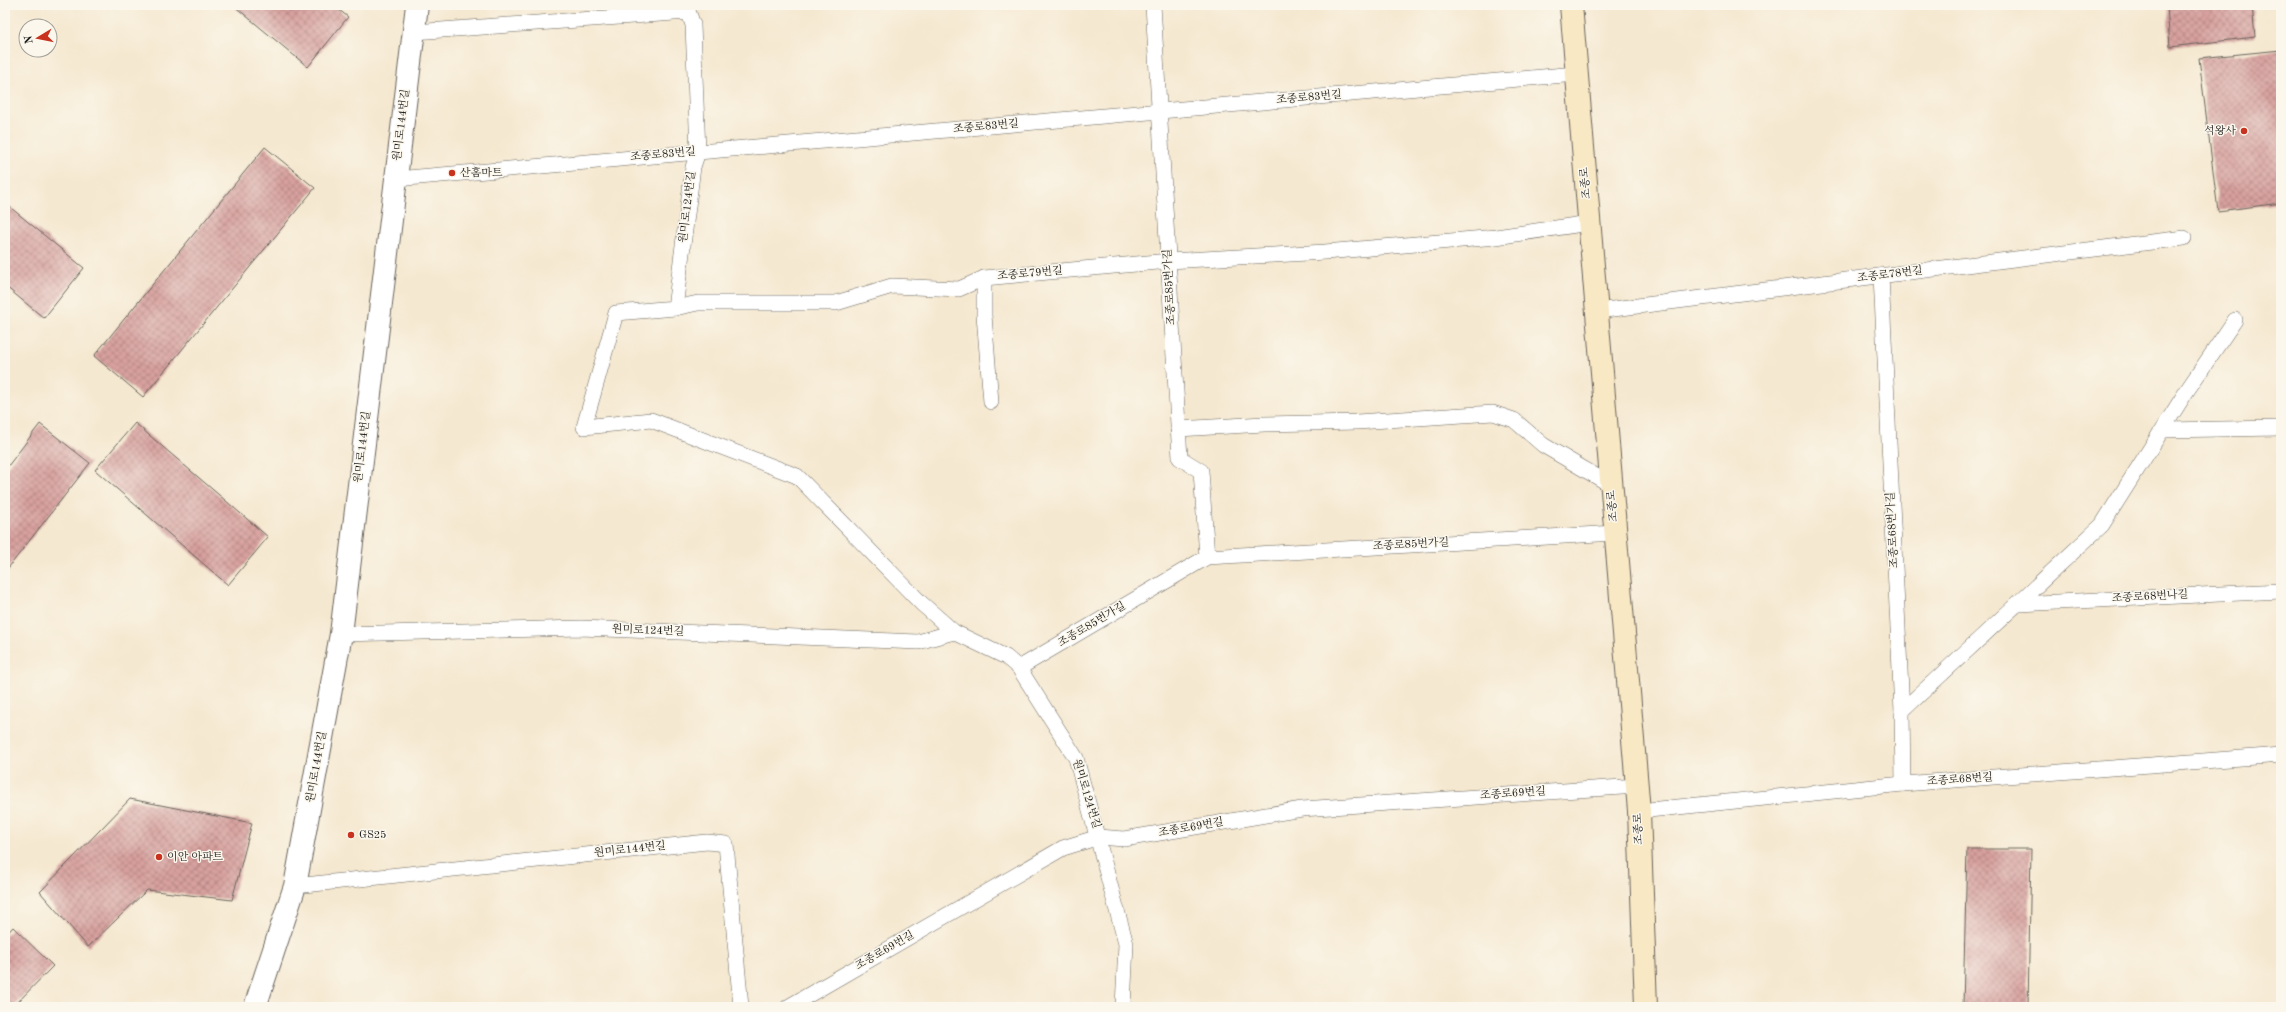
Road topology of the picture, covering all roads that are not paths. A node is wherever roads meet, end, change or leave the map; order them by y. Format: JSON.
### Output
{"nodes":[{"id":1,"x":417,"y":5,"type":"edge"},
{"id":2,"x":1153,"y":5,"type":"edge"},
{"id":3,"x":1571,"y":5,"type":"edge"},
{"id":4,"x":687,"y":8,"type":"edge"},
{"id":5,"x":414,"y":32,"type":"junction"},
{"id":6,"x":1576,"y":74,"type":"junction"},
{"id":7,"x":1160,"y":111,"type":"junction"},
{"id":8,"x":698,"y":152,"type":"junction"},
{"id":9,"x":396,"y":180,"type":"junction"},
{"id":10,"x":1589,"y":223,"type":"junction"},
{"id":11,"x":2184,"y":238,"type":"dead end"},
{"id":12,"x":1169,"y":261,"type":"junction"},
{"id":13,"x":1881,"y":276,"type":"junction"},
{"id":14,"x":984,"y":278,"type":"junction"},
{"id":15,"x":675,"y":308,"type":"junction"},
{"id":16,"x":1597,"y":311,"type":"junction"},
{"id":17,"x":2235,"y":320,"type":"dead end"},
{"id":18,"x":991,"y":402,"type":"dead end"},
{"id":19,"x":2281,"y":428,"type":"edge"},
{"id":20,"x":1178,"y":429,"type":"junction"},
{"id":21,"x":2163,"y":430,"type":"junction"},
{"id":22,"x":1611,"y":485,"type":"junction"},
{"id":23,"x":1615,"y":534,"type":"junction"},
{"id":24,"x":1206,"y":557,"type":"junction"},
{"id":25,"x":2281,"y":591,"type":"edge"},
{"id":26,"x":2018,"y":604,"type":"junction"},
{"id":27,"x":954,"y":632,"type":"junction"},
{"id":28,"x":341,"y":634,"type":"junction"},
{"id":29,"x":1018,"y":668,"type":"junction"},
{"id":30,"x":1902,"y":712,"type":"junction"},
{"id":31,"x":2281,"y":755,"type":"edge"},
{"id":32,"x":1903,"y":784,"type":"junction"},
{"id":33,"x":1637,"y":786,"type":"junction"},
{"id":34,"x":1639,"y":811,"type":"junction"},
{"id":35,"x":1099,"y":837,"type":"junction"},
{"id":36,"x":295,"y":886,"type":"junction"},
{"id":37,"x":255,"y":1007,"type":"edge"},
{"id":38,"x":741,"y":1007,"type":"edge"},
{"id":39,"x":788,"y":1007,"type":"edge"},
{"id":40,"x":1123,"y":1007,"type":"edge"},
{"id":41,"x":1646,"y":1007,"type":"edge"}],
"edges":[{"from":1,"to":5,"type":"street","name":"원미로144번길"},
{"from":2,"to":7,"type":"lane","name":"조종로85번가길"},
{"from":3,"to":6,"type":"street","name":"조종로"},
{"from":4,"to":5,"type":"lane","name":"원미로124번길"},
{"from":4,"to":8,"type":"lane","name":"원미로124번길"},
{"from":5,"to":9,"type":"street","name":"원미로144번길"},
{"from":6,"to":7,"type":"lane","name":"조종로83번길"},
{"from":6,"to":10,"type":"street","name":"조종로"},
{"from":7,"to":8,"type":"lane","name":"조종로83번길"},
{"from":7,"to":12,"type":"lane","name":"조종로85번가길"},
{"from":8,"to":9,"type":"lane","name":"조종로83번길"},
{"from":8,"to":15,"type":"lane","name":"원미로124번길"},
{"from":9,"to":28,"type":"street","name":"원미로144번길"},
{"from":10,"to":12,"type":"lane","name":"조종로79번길"},
{"from":10,"to":16,"type":"street","name":"조종로"},
{"from":11,"to":13,"type":"lane","name":"조종로78번길"},
{"from":12,"to":14,"type":"lane","name":"조종로79번길"},
{"from":12,"to":20,"type":"lane","name":"조종로85번가길"},
{"from":13,"to":16,"type":"lane","name":"조종로78번길"},
{"from":13,"to":30,"type":"lane","name":"조종로68번가길"},
{"from":14,"to":15,"type":"lane","name":"조종로79번길"},
{"from":14,"to":18,"type":"lane"},
{"from":15,"to":27,"type":"lane","name":"원미로124번길"},
{"from":16,"to":22,"type":"street","name":"조종로"},
{"from":17,"to":21,"type":"lane"},
{"from":19,"to":21,"type":"lane"},
{"from":20,"to":22,"type":"lane"},
{"from":20,"to":24,"type":"lane","name":"조종로85번가길"},
{"from":21,"to":26,"type":"lane"},
{"from":22,"to":23,"type":"street","name":"조종로"},
{"from":23,"to":24,"type":"lane","name":"조종로85번가길"},
{"from":23,"to":33,"type":"street","name":"조종로"},
{"from":24,"to":29,"type":"lane","name":"조종로85번가길"},
{"from":25,"to":26,"type":"lane","name":"조종로68번나길"},
{"from":26,"to":30,"type":"lane"},
{"from":27,"to":28,"type":"lane","name":"원미로124번길"},
{"from":27,"to":29,"type":"lane","name":"원미로124번길"},
{"from":28,"to":36,"type":"street","name":"원미로144번길"},
{"from":29,"to":35,"type":"lane","name":"원미로124번길"},
{"from":30,"to":32,"type":"lane","name":"조종로68번가길"},
{"from":31,"to":32,"type":"lane","name":"조종로68번길"},
{"from":32,"to":34,"type":"lane","name":"조종로68번길"},
{"from":33,"to":34,"type":"street","name":"조종로"},
{"from":33,"to":35,"type":"lane","name":"조종로69번길"},
{"from":34,"to":41,"type":"street","name":"조종로"},
{"from":35,"to":39,"type":"lane","name":"조종로69번길"},
{"from":35,"to":40,"type":"lane","name":"원미로124번길"},
{"from":36,"to":37,"type":"street","name":"원미로144번길"},
{"from":36,"to":38,"type":"lane","name":"원미로144번길"}]}
